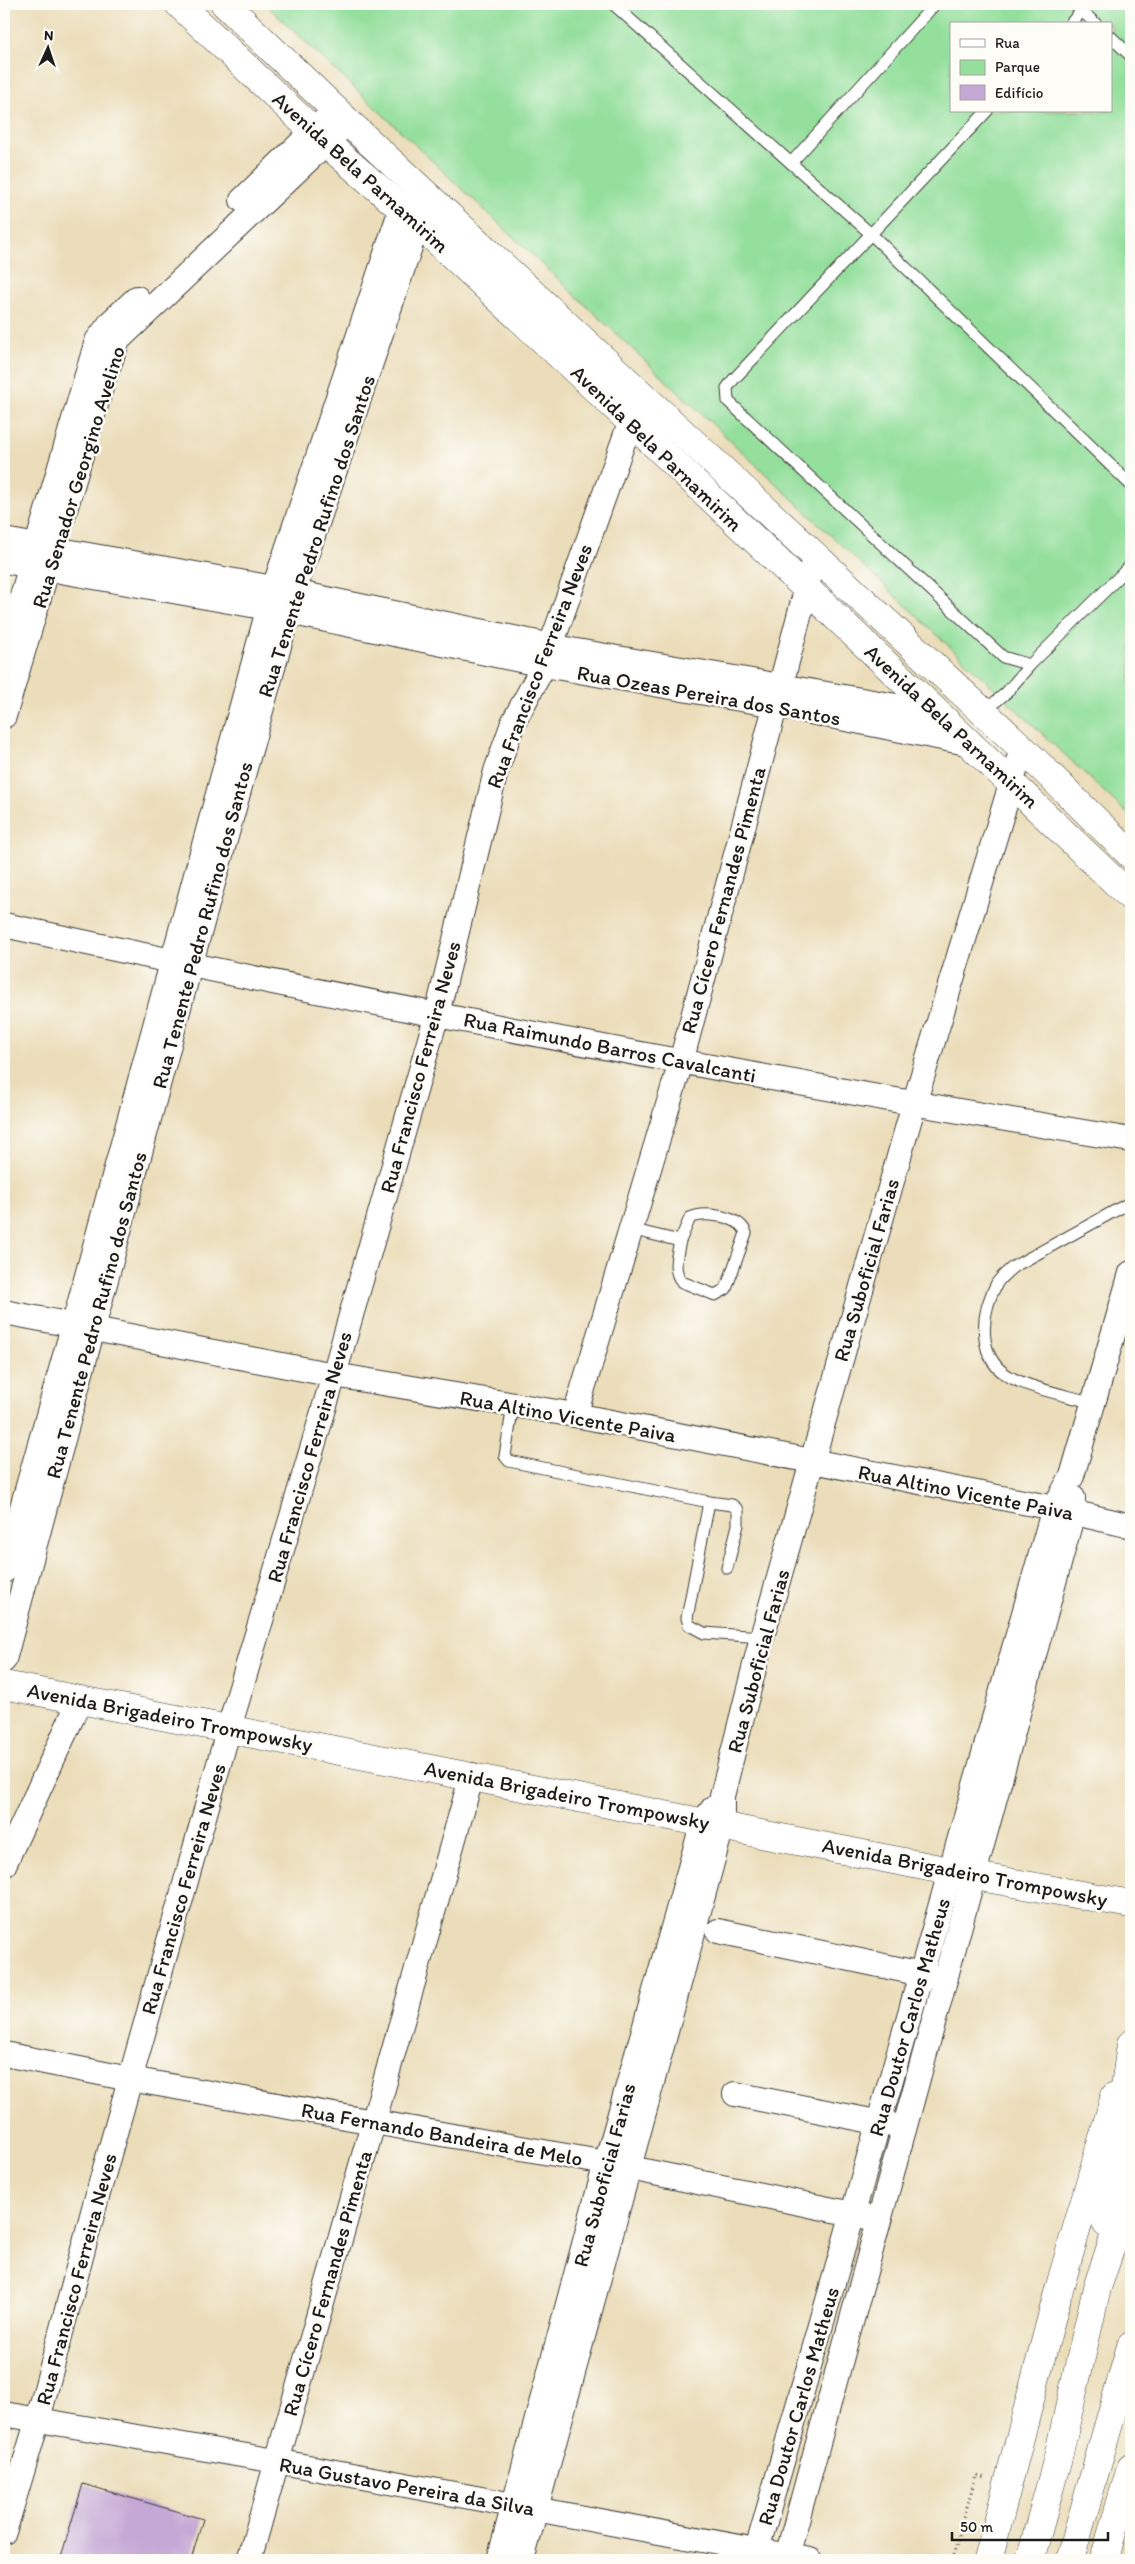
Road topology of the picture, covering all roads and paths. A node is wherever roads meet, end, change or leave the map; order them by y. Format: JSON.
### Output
{"nodes":[{"id":1,"x":179,"y":4,"type":"edge"},
{"id":2,"x":225,"y":4,"type":"edge"},
{"id":3,"x":613,"y":4,"type":"edge"},
{"id":4,"x":935,"y":4,"type":"edge"},
{"id":5,"x":1078,"y":7,"type":"edge"},
{"id":6,"x":1071,"y":22,"type":"edge"},
{"id":7,"x":1094,"y":22,"type":"edge"},
{"id":8,"x":1112,"y":38,"type":"edge"},
{"id":9,"x":1131,"y":56,"type":"edge"},
{"id":10,"x":986,"y":112,"type":"edge"},
{"id":11,"x":342,"y":115,"type":"junction"},
{"id":12,"x":320,"y":137,"type":"junction"},
{"id":13,"x":791,"y":163,"type":"junction"},
{"id":14,"x":432,"y":198,"type":"junction"},
{"id":15,"x":409,"y":216,"type":"junction"},
{"id":16,"x":871,"y":234,"type":"junction"},
{"id":17,"x":641,"y":392,"type":"junction"},
{"id":18,"x":631,"y":422,"type":"junction"},
{"id":19,"x":1131,"y":485,"type":"edge"},
{"id":20,"x":4,"y":540,"type":"edge"},
{"id":21,"x":815,"y":556,"type":"junction"},
{"id":22,"x":43,"y":558,"type":"junction"},
{"id":23,"x":4,"y":561,"type":"edge"},
{"id":24,"x":1131,"y":565,"type":"edge"},
{"id":25,"x":806,"y":590,"type":"junction"},
{"id":26,"x":282,"y":600,"type":"junction"},
{"id":27,"x":547,"y":656,"type":"junction"},
{"id":28,"x":4,"y":657,"type":"edge"},
{"id":29,"x":1030,"y":665,"type":"junction"},
{"id":30,"x":778,"y":695,"type":"junction"},
{"id":31,"x":983,"y":712,"type":"junction"},
{"id":32,"x":937,"y":713,"type":"junction"},
{"id":33,"x":4,"y":716,"type":"edge"},
{"id":34,"x":972,"y":744,"type":"junction"},
{"id":35,"x":1022,"y":748,"type":"junction"},
{"id":36,"x":1012,"y":782,"type":"junction"},
{"id":37,"x":1131,"y":855,"type":"edge"},
{"id":38,"x":1131,"y":897,"type":"edge"},
{"id":39,"x":4,"y":925,"type":"edge"},
{"id":40,"x":182,"y":964,"type":"junction"},
{"id":41,"x":437,"y":1014,"type":"junction"},
{"id":42,"x":681,"y":1062,"type":"junction"},
{"id":43,"x":914,"y":1104,"type":"junction"},
{"id":44,"x":1131,"y":1140,"type":"edge"},
{"id":45,"x":1131,"y":1202,"type":"edge"},
{"id":46,"x":630,"y":1229,"type":"junction"},
{"id":47,"x":680,"y":1241,"type":"junction"},
{"id":48,"x":1131,"y":1273,"type":"edge"},
{"id":49,"x":4,"y":1312,"type":"edge"},
{"id":50,"x":82,"y":1328,"type":"junction"},
{"id":51,"x":334,"y":1375,"type":"junction"},
{"id":52,"x":1093,"y":1404,"type":"junction"},
{"id":53,"x":513,"y":1405,"type":"junction"},
{"id":54,"x":575,"y":1415,"type":"junction"},
{"id":55,"x":812,"y":1462,"type":"junction"},
{"id":56,"x":709,"y":1502,"type":"junction"},
{"id":57,"x":1063,"y":1511,"type":"junction"},
{"id":58,"x":1131,"y":1526,"type":"edge"},
{"id":59,"x":727,"y":1568,"type":"dead end"},
{"id":60,"x":4,"y":1571,"type":"edge"},
{"id":61,"x":762,"y":1637,"type":"junction"},
{"id":62,"x":4,"y":1660,"type":"edge"},
{"id":63,"x":4,"y":1685,"type":"edge"},
{"id":64,"x":80,"y":1700,"type":"junction"},
{"id":65,"x":229,"y":1728,"type":"junction"},
{"id":66,"x":472,"y":1775,"type":"junction"},
{"id":67,"x":712,"y":1824,"type":"junction"},
{"id":68,"x":4,"y":1865,"type":"edge"},
{"id":69,"x":964,"y":1873,"type":"junction"},
{"id":70,"x":1131,"y":1904,"type":"edge"},
{"id":71,"x":718,"y":1931,"type":"dead end"},
{"id":72,"x":922,"y":1974,"type":"junction"},
{"id":73,"x":946,"y":1979,"type":"junction"},
{"id":74,"x":1131,"y":2043,"type":"edge"},
{"id":75,"x":4,"y":2054,"type":"edge"},
{"id":76,"x":130,"y":2079,"type":"junction"},
{"id":77,"x":736,"y":2094,"type":"dead end"},
{"id":78,"x":373,"y":2122,"type":"junction"},
{"id":79,"x":879,"y":2122,"type":"junction"},
{"id":80,"x":904,"y":2128,"type":"junction"},
{"id":81,"x":617,"y":2165,"type":"junction"},
{"id":82,"x":1131,"y":2186,"type":"edge"},
{"id":83,"x":852,"y":2214,"type":"junction"},
{"id":84,"x":878,"y":2219,"type":"junction"},
{"id":85,"x":1097,"y":2288,"type":"junction"},
{"id":86,"x":1131,"y":2346,"type":"edge"},
{"id":87,"x":4,"y":2414,"type":"edge"},
{"id":88,"x":38,"y":2419,"type":"junction"},
{"id":89,"x":276,"y":2462,"type":"junction"},
{"id":90,"x":1131,"y":2468,"type":"edge"},
{"id":91,"x":984,"y":2487,"type":"dead end"},
{"id":92,"x":525,"y":2507,"type":"junction"},
{"id":93,"x":4,"y":2532,"type":"edge"},
{"id":94,"x":755,"y":2555,"type":"edge"},
{"id":95,"x":786,"y":2558,"type":"edge"},
{"id":96,"x":249,"y":2560,"type":"edge"},
{"id":97,"x":499,"y":2560,"type":"edge"},
{"id":98,"x":522,"y":2560,"type":"edge"},
{"id":99,"x":810,"y":2560,"type":"edge"},
{"id":100,"x":952,"y":2560,"type":"edge"},
{"id":101,"x":988,"y":2560,"type":"edge"},
{"id":102,"x":1030,"y":2560,"type":"edge"},
{"id":103,"x":1070,"y":2560,"type":"edge"},
{"id":104,"x":1104,"y":2560,"type":"edge"}],
"edges":[{"from":1,"to":12,"type":"main road","name":"Avenida Bela Parnamirim"},
{"from":2,"to":11,"type":"main road","name":"Avenida Bela Parnamirim"},
{"from":3,"to":13,"type":"lane"},
{"from":4,"to":13,"type":"lane"},
{"from":5,"to":6,"type":"lane"},
{"from":5,"to":7,"type":"lane"},
{"from":8,"to":9,"type":"lane"},
{"from":10,"to":16,"type":"lane"},
{"from":11,"to":12,"type":"street","name":"Rua Senador Georgino Avelino"},
{"from":11,"to":14,"type":"main road","name":"Avenida Bela Parnamirim"},
{"from":12,"to":15,"type":"main road","name":"Avenida Bela Parnamirim"},
{"from":12,"to":22,"type":"street","name":"Rua Senador Georgino Avelino"},
{"from":13,"to":16,"type":"lane"},
{"from":14,"to":15,"type":"street"},
{"from":14,"to":17,"type":"main road","name":"Avenida Bela Parnamirim"},
{"from":15,"to":18,"type":"main road","name":"Avenida Bela Parnamirim"},
{"from":15,"to":26,"type":"street","name":"Rua Tenente Pedro Rufino dos Santos"},
{"from":16,"to":19,"type":"lane"},
{"from":16,"to":29,"type":"lane"},
{"from":17,"to":18,"type":"street","name":"Rua Francisco Ferreira Neves"},
{"from":17,"to":21,"type":"main road","name":"Avenida Bela Parnamirim"},
{"from":18,"to":25,"type":"main road","name":"Avenida Bela Parnamirim"},
{"from":18,"to":27,"type":"street","name":"Rua Francisco Ferreira Neves"},
{"from":20,"to":22,"type":"street","name":"Rua Ozeas Pereira dos Santos"},
{"from":21,"to":25,"type":"street","name":"Rua Cícero Fernandes Pimenta"},
{"from":21,"to":31,"type":"main road","name":"Avenida Bela Parnamirim"},
{"from":22,"to":23,"type":"street","name":"Rua Ozeas Pereira dos Santos"},
{"from":22,"to":26,"type":"street","name":"Rua Ozeas Pereira dos Santos"},
{"from":22,"to":28,"type":"street","name":"Rua Senador Georgino Avelino"},
{"from":22,"to":33,"type":"street","name":"Rua Senador Georgino Avelino"},
{"from":24,"to":29,"type":"lane"},
{"from":25,"to":30,"type":"street","name":"Rua Cícero Fernandes Pimenta"},
{"from":25,"to":32,"type":"main road","name":"Avenida Bela Parnamirim"},
{"from":26,"to":27,"type":"street","name":"Rua Ozeas Pereira dos Santos"},
{"from":26,"to":40,"type":"street","name":"Rua Tenente Pedro Rufino dos Santos"},
{"from":27,"to":30,"type":"street","name":"Rua Ozeas Pereira dos Santos"},
{"from":27,"to":41,"type":"street","name":"Rua Francisco Ferreira Neves"},
{"from":29,"to":31,"type":"lane"},
{"from":30,"to":32,"type":"street","name":"Rua Ozeas Pereira dos Santos"},
{"from":30,"to":34,"type":"street","name":"Rua Ozeas Pereira dos Santos"},
{"from":30,"to":42,"type":"street","name":"Rua Cícero Fernandes Pimenta"},
{"from":31,"to":35,"type":"main road","name":"Avenida Bela Parnamirim"},
{"from":32,"to":34,"type":"main road","name":"Avenida Bela Parnamirim"},
{"from":34,"to":36,"type":"main road","name":"Avenida Bela Parnamirim"},
{"from":35,"to":36,"type":"street","name":"Rua Suboficial Farias"},
{"from":35,"to":37,"type":"main road","name":"Avenida Bela Parnamirim"},
{"from":36,"to":38,"type":"main road","name":"Avenida Bela Parnamirim"},
{"from":36,"to":43,"type":"street","name":"Rua Suboficial Farias"},
{"from":39,"to":40,"type":"street","name":"Rua Raimundo Barros Cavalcanti"},
{"from":40,"to":41,"type":"street","name":"Rua Raimundo Barros Cavalcanti"},
{"from":40,"to":50,"type":"street","name":"Rua Tenente Pedro Rufino dos Santos"},
{"from":41,"to":42,"type":"street","name":"Rua Raimundo Barros Cavalcanti"},
{"from":41,"to":51,"type":"street","name":"Rua Francisco Ferreira Neves"},
{"from":42,"to":43,"type":"street","name":"Rua Raimundo Barros Cavalcanti"},
{"from":42,"to":46,"type":"street","name":"Rua Cícero Fernandes Pimenta"},
{"from":43,"to":44,"type":"street","name":"Rua Raimundo Barros Cavalcanti"},
{"from":43,"to":55,"type":"street","name":"Rua Suboficial Farias"},
{"from":45,"to":52,"type":"lane"},
{"from":46,"to":47,"type":"lane"},
{"from":46,"to":54,"type":"street","name":"Rua Cícero Fernandes Pimenta"},
{"from":47,"to":47,"type":"lane"},
{"from":48,"to":52,"type":"street","name":"Rua Doutor Carlos Matheus"},
{"from":49,"to":50,"type":"street","name":"Rua Altino Vicente Paiva"},
{"from":50,"to":51,"type":"street","name":"Rua Altino Vicente Paiva"},
{"from":50,"to":60,"type":"street","name":"Rua Tenente Pedro Rufino dos Santos"},
{"from":50,"to":62,"type":"street","name":"Rua Tenente Pedro Rufino dos Santos"},
{"from":51,"to":53,"type":"street","name":"Rua Altino Vicente Paiva"},
{"from":51,"to":65,"type":"street","name":"Rua Francisco Ferreira Neves"},
{"from":52,"to":57,"type":"street","name":"Rua Doutor Carlos Matheus"},
{"from":53,"to":54,"type":"street","name":"Rua Altino Vicente Paiva"},
{"from":53,"to":56,"type":"lane"},
{"from":54,"to":55,"type":"street","name":"Rua Altino Vicente Paiva"},
{"from":55,"to":57,"type":"street","name":"Rua Altino Vicente Paiva"},
{"from":55,"to":61,"type":"street","name":"Rua Suboficial Farias"},
{"from":56,"to":59,"type":"lane"},
{"from":56,"to":61,"type":"lane"},
{"from":57,"to":58,"type":"street","name":"Rua Altino Vicente Paiva"},
{"from":57,"to":69,"type":"street","name":"Rua Doutor Carlos Matheus"},
{"from":61,"to":67,"type":"street","name":"Rua Suboficial Farias"},
{"from":63,"to":64,"type":"main road","name":"Avenida Brigadeiro Trompowsky"},
{"from":64,"to":65,"type":"main road","name":"Avenida Brigadeiro Trompowsky"},
{"from":64,"to":68,"type":"street"},
{"from":65,"to":66,"type":"main road","name":"Avenida Brigadeiro Trompowsky"},
{"from":65,"to":76,"type":"street","name":"Rua Francisco Ferreira Neves"},
{"from":66,"to":67,"type":"main road","name":"Avenida Brigadeiro Trompowsky"},
{"from":66,"to":78,"type":"street","name":"Rua Cícero Fernandes Pimenta"},
{"from":67,"to":69,"type":"main road","name":"Avenida Brigadeiro Trompowsky"},
{"from":67,"to":81,"type":"street","name":"Rua Suboficial Farias"},
{"from":69,"to":70,"type":"main road","name":"Avenida Brigadeiro Trompowsky"},
{"from":69,"to":72,"type":"street","name":"Rua Doutor Carlos Matheus"},
{"from":69,"to":73,"type":"street","name":"Rua Doutor Carlos Matheus"},
{"from":71,"to":72,"type":"street"},
{"from":72,"to":73,"type":"street"},
{"from":72,"to":79,"type":"street","name":"Rua Doutor Carlos Matheus"},
{"from":73,"to":80,"type":"street","name":"Rua Doutor Carlos Matheus"},
{"from":74,"to":85,"type":"main road"},
{"from":74,"to":101,"type":"main road"},
{"from":75,"to":76,"type":"street","name":"Rua Fernando Bandeira de Melo"},
{"from":76,"to":78,"type":"street","name":"Rua Fernando Bandeira de Melo"},
{"from":76,"to":88,"type":"street","name":"Rua Francisco Ferreira Neves"},
{"from":77,"to":79,"type":"street"},
{"from":78,"to":81,"type":"street","name":"Rua Fernando Bandeira de Melo"},
{"from":78,"to":89,"type":"street","name":"Rua Cícero Fernandes Pimenta"},
{"from":79,"to":80,"type":"street"},
{"from":79,"to":83,"type":"street","name":"Rua Doutor Carlos Matheus"},
{"from":80,"to":84,"type":"street","name":"Rua Doutor Carlos Matheus"},
{"from":81,"to":83,"type":"street","name":"Rua Fernando Bandeira de Melo"},
{"from":81,"to":92,"type":"street","name":"Rua Suboficial Farias"},
{"from":82,"to":85,"type":"main road"},
{"from":83,"to":84,"type":"street","name":"Rua Fernando Bandeira de Melo"},
{"from":83,"to":94,"type":"street","name":"Rua Doutor Carlos Matheus"},
{"from":84,"to":95,"type":"street","name":"Rua Doutor Carlos Matheus"},
{"from":85,"to":102,"type":"main road"},
{"from":86,"to":103,"type":"main road"},
{"from":87,"to":88,"type":"street","name":"Rua Gustavo Pereira da Silva"},
{"from":88,"to":89,"type":"street","name":"Rua Gustavo Pereira da Silva"},
{"from":88,"to":93,"type":"street","name":"Rua Francisco Ferreira Neves"},
{"from":89,"to":92,"type":"street","name":"Rua Gustavo Pereira da Silva"},
{"from":89,"to":96,"type":"street","name":"Rua Cícero Fernandes Pimenta"},
{"from":90,"to":104,"type":"main road"},
{"from":91,"to":100,"type":"path"},
{"from":92,"to":94,"type":"street","name":"Rua Gustavo Pereira da Silva"},
{"from":92,"to":97,"type":"street","name":"Rua Suboficial Farias"},
{"from":92,"to":98,"type":"street","name":"Rua Suboficial Farias"},
{"from":94,"to":95,"type":"street","name":"Rua Gustavo Pereira da Silva"},
{"from":95,"to":99,"type":"street","name":"Rua Gustavo Pereira da Silva"}]}
